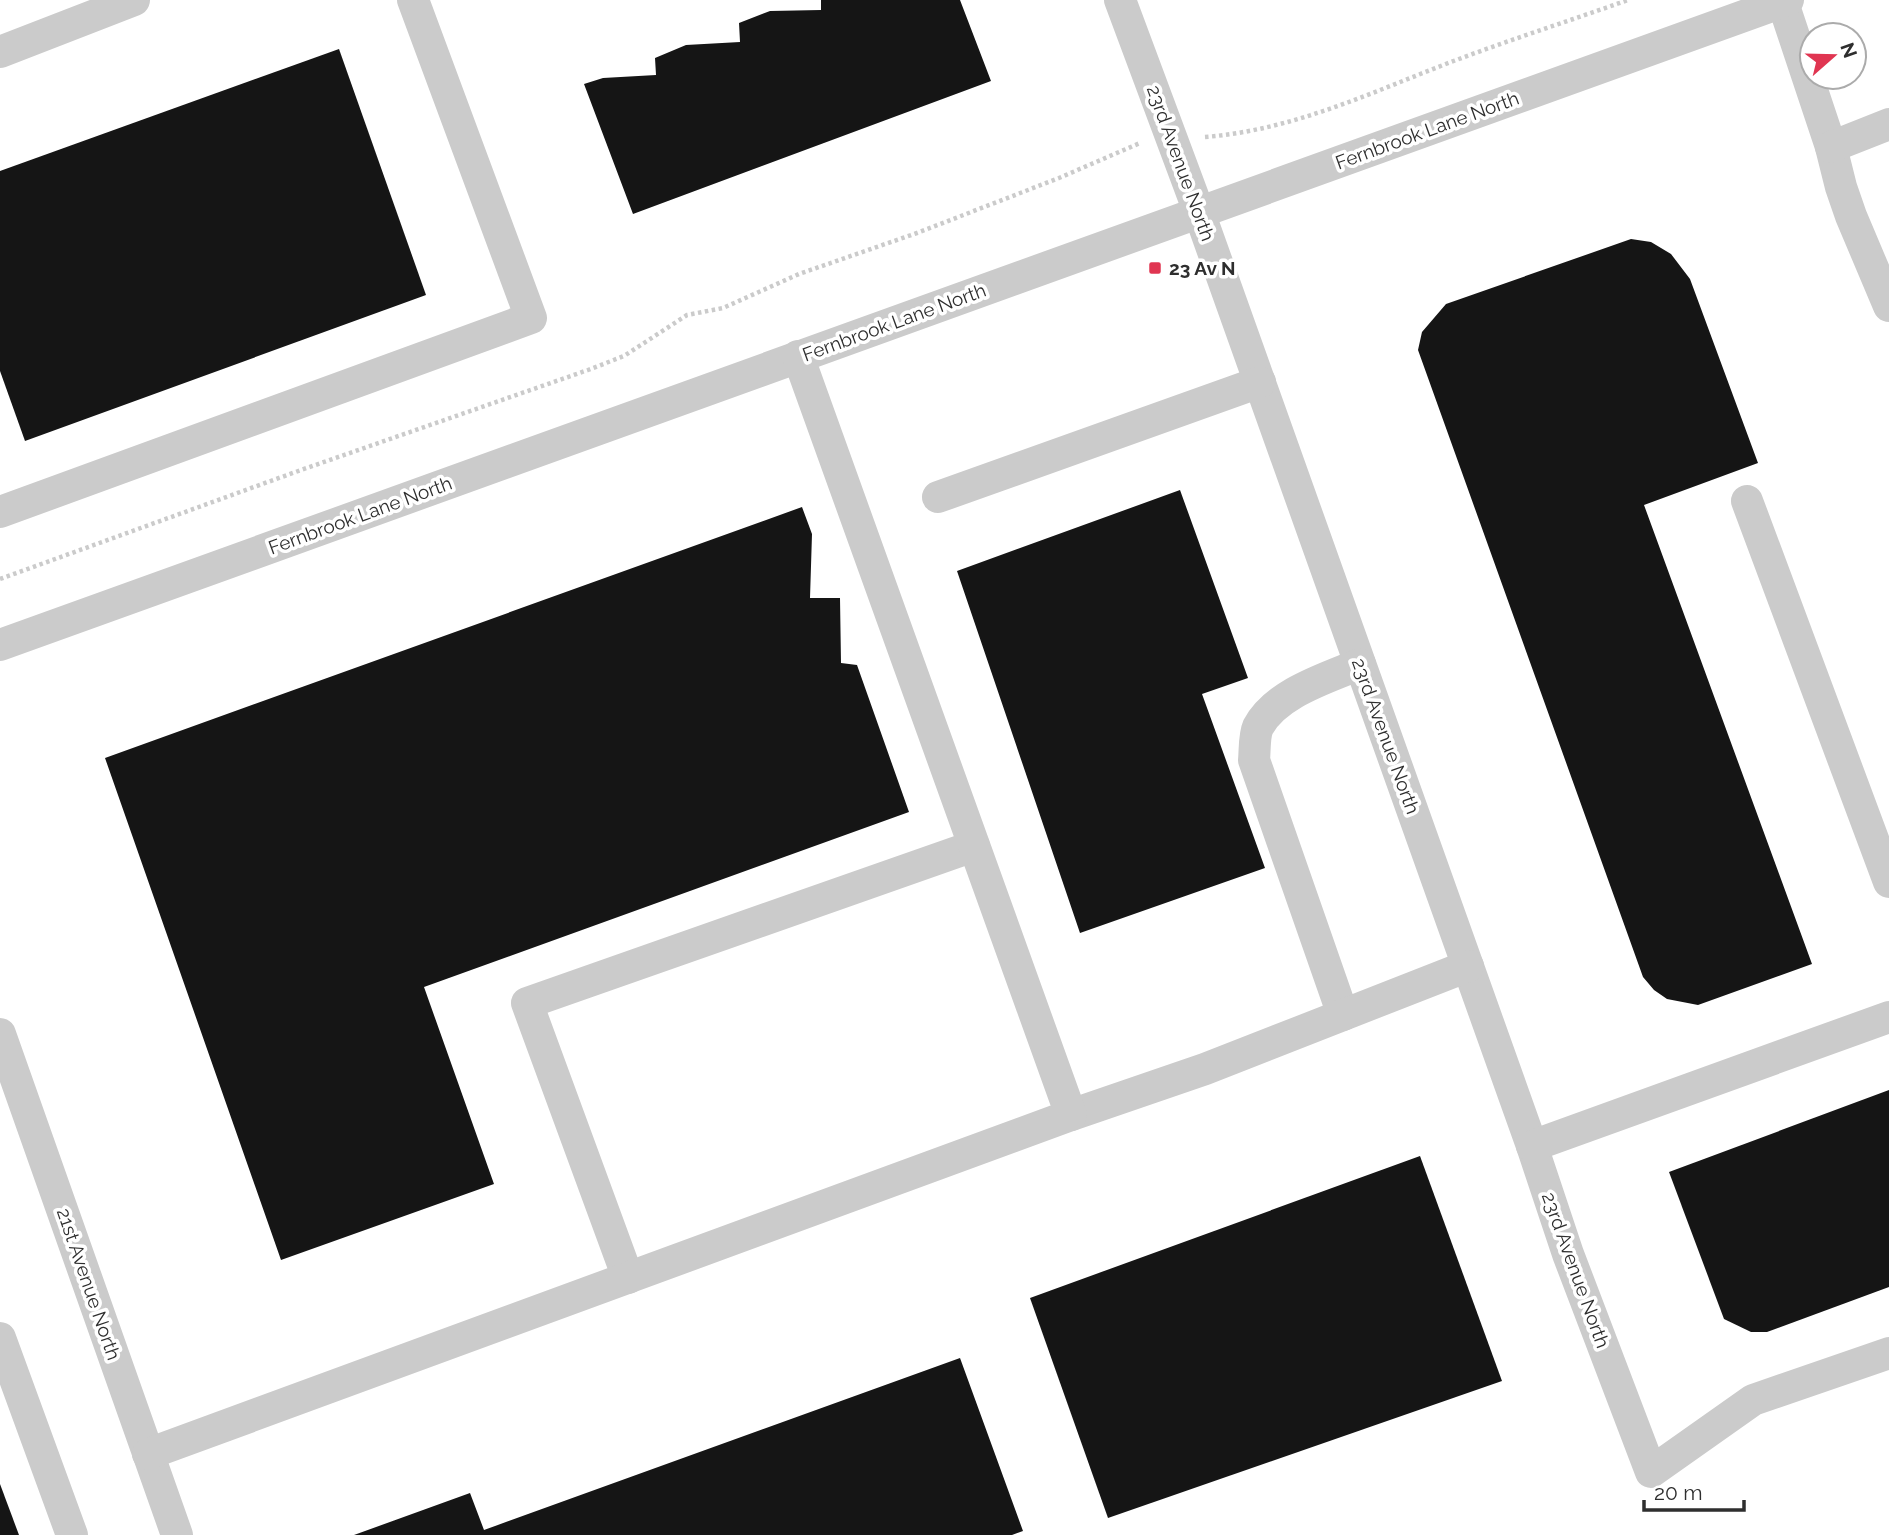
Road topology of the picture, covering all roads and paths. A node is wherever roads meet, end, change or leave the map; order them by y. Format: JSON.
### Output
{"nodes":[{"id":1,"x":134,"y":0,"type":"edge"},
{"id":2,"x":413,"y":0,"type":"edge"},
{"id":3,"x":1120,"y":0,"type":"edge"},
{"id":4,"x":1628,"y":0,"type":"edge"},
{"id":5,"x":1784,"y":1,"type":"edge"},
{"id":6,"x":0,"y":52,"type":"edge"},
{"id":7,"x":1889,"y":124,"type":"edge"},
{"id":8,"x":1172,"y":140,"type":"junction"},
{"id":9,"x":1831,"y":147,"type":"junction"},
{"id":10,"x":1199,"y":212,"type":"junction"},
{"id":11,"x":1889,"y":306,"type":"edge"},
{"id":12,"x":798,"y":356,"type":"junction"},
{"id":13,"x":1260,"y":382,"type":"junction"},
{"id":14,"x":938,"y":497,"type":"dead end"},
{"id":15,"x":1747,"y":500,"type":"dead end"},
{"id":16,"x":0,"y":512,"type":"edge"},
{"id":17,"x":0,"y":579,"type":"edge"},
{"id":18,"x":0,"y":645,"type":"edge"},
{"id":19,"x":1360,"y":664,"type":"junction"},
{"id":20,"x":974,"y":846,"type":"junction"},
{"id":21,"x":1889,"y":881,"type":"edge"},
{"id":22,"x":1468,"y":966,"type":"junction"},
{"id":23,"x":1343,"y":1015,"type":"junction"},
{"id":24,"x":1889,"y":1017,"type":"edge"},
{"id":25,"x":0,"y":1034,"type":"edge"},
{"id":26,"x":1071,"y":1115,"type":"junction"},
{"id":27,"x":1532,"y":1146,"type":"junction"},
{"id":28,"x":628,"y":1278,"type":"junction"},
{"id":29,"x":0,"y":1338,"type":"edge"},
{"id":30,"x":1889,"y":1353,"type":"edge"},
{"id":31,"x":148,"y":1454,"type":"junction"},
{"id":32,"x":72,"y":1535,"type":"edge"},
{"id":33,"x":177,"y":1535,"type":"edge"}],
"edges":[{"from":1,"to":6,"type":"street"},
{"from":2,"to":16,"type":"street"},
{"from":3,"to":8,"type":"street","name":"23rd Avenue North"},
{"from":4,"to":8,"type":"path"},
{"from":5,"to":9,"type":"street"},
{"from":5,"to":10,"type":"street","name":"Fernbrook Lane North"},
{"from":7,"to":9,"type":"street"},
{"from":8,"to":10,"type":"street","name":"23rd Avenue North"},
{"from":8,"to":17,"type":"path"},
{"from":9,"to":11,"type":"street"},
{"from":10,"to":12,"type":"street","name":"Fernbrook Lane North"},
{"from":10,"to":13,"type":"street","name":"23rd Avenue North"},
{"from":12,"to":18,"type":"street","name":"Fernbrook Lane North"},
{"from":12,"to":20,"type":"street"},
{"from":13,"to":14,"type":"street"},
{"from":13,"to":19,"type":"street","name":"23rd Avenue North"},
{"from":15,"to":21,"type":"street"},
{"from":19,"to":22,"type":"street","name":"23rd Avenue North"},
{"from":19,"to":23,"type":"street"},
{"from":20,"to":26,"type":"street"},
{"from":20,"to":28,"type":"street"},
{"from":22,"to":23,"type":"street"},
{"from":22,"to":27,"type":"street","name":"23rd Avenue North"},
{"from":23,"to":26,"type":"street"},
{"from":24,"to":27,"type":"street"},
{"from":25,"to":31,"type":"street","name":"21st Avenue North"},
{"from":26,"to":28,"type":"street"},
{"from":27,"to":30,"type":"street","name":"23rd Avenue North"},
{"from":28,"to":31,"type":"street"},
{"from":29,"to":32,"type":"street"},
{"from":31,"to":33,"type":"street","name":"21st Avenue North"}]}
